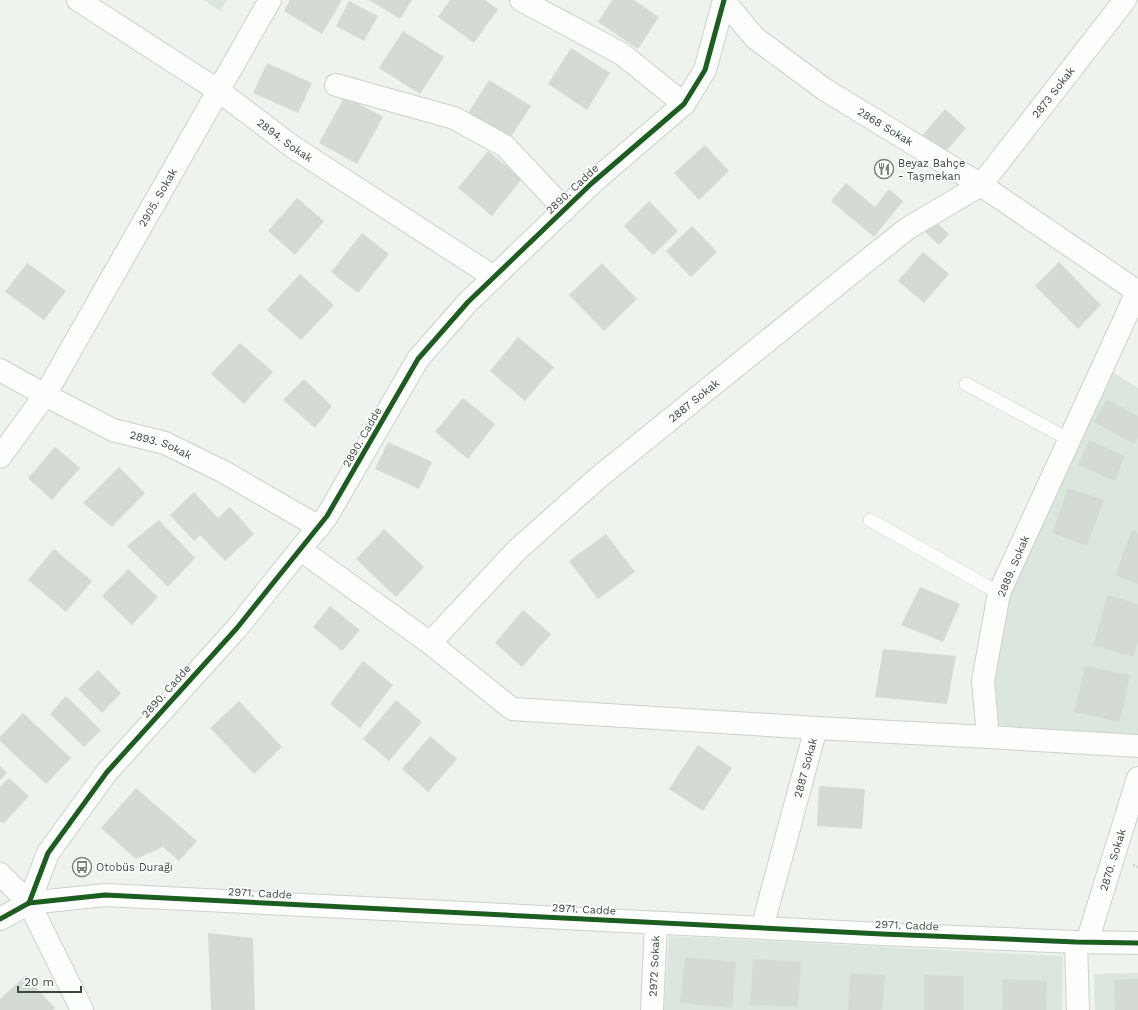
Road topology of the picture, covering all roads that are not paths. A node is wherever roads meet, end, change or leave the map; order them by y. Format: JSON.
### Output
{"nodes":[{"id":1,"x":78,"y":0,"type":"edge"},
{"id":2,"x":270,"y":0,"type":"edge"},
{"id":3,"x":521,"y":0,"type":"edge"},
{"id":4,"x":723,"y":0,"type":"edge"},
{"id":5,"x":1125,"y":0,"type":"edge"},
{"id":6,"x":336,"y":85,"type":"dead end"},
{"id":7,"x":219,"y":91,"type":"junction"},
{"id":8,"x":684,"y":104,"type":"junction"},
{"id":9,"x":981,"y":185,"type":"junction"},
{"id":10,"x":564,"y":210,"type":"junction"},
{"id":11,"x":494,"y":277,"type":"junction"},
{"id":12,"x":1138,"y":292,"type":"edge"},
{"id":13,"x":0,"y":370,"type":"edge"},
{"id":14,"x":966,"y":384,"type":"dead end"},
{"id":15,"x":45,"y":395,"type":"junction"},
{"id":16,"x":1070,"y":440,"type":"junction"},
{"id":17,"x":0,"y":457,"type":"edge"},
{"id":18,"x":870,"y":520,"type":"dead end"},
{"id":19,"x":318,"y":527,"type":"junction"},
{"id":20,"x":300,"y":550,"type":"junction"},
{"id":21,"x":999,"y":594,"type":"junction"},
{"id":22,"x":430,"y":643,"type":"junction"},
{"id":23,"x":816,"y":728,"type":"junction"},
{"id":24,"x":988,"y":737,"type":"junction"},
{"id":25,"x":1138,"y":746,"type":"edge"},
{"id":26,"x":1138,"y":778,"type":"edge"},
{"id":27,"x":0,"y":874,"type":"edge"},
{"id":28,"x":29,"y":903,"type":"junction"},
{"id":29,"x":0,"y":919,"type":"edge"},
{"id":30,"x":656,"y":923,"type":"junction"},
{"id":31,"x":762,"y":928,"type":"junction"},
{"id":32,"x":1081,"y":942,"type":"junction"},
{"id":33,"x":1138,"y":943,"type":"edge"},
{"id":34,"x":82,"y":1010,"type":"edge"},
{"id":35,"x":652,"y":1010,"type":"edge"},
{"id":36,"x":1078,"y":1010,"type":"edge"}],
"edges":[{"from":1,"to":7,"type":"street","name":"2894. Sokak"},
{"from":2,"to":7,"type":"street","name":"2905. Sokak"},
{"from":3,"to":8,"type":"street"},
{"from":4,"to":8,"type":"street","name":"2890. Cadde"},
{"from":4,"to":9,"type":"street","name":"2868 Sokak"},
{"from":5,"to":9,"type":"street","name":"2873 Sokak"},
{"from":6,"to":10,"type":"street","name":"2890. Cadde"},
{"from":7,"to":11,"type":"street","name":"2894. Sokak"},
{"from":7,"to":15,"type":"street","name":"2905. Sokak"},
{"from":8,"to":10,"type":"street","name":"2890. Cadde"},
{"from":9,"to":12,"type":"street","name":"2868 Sokak"},
{"from":9,"to":22,"type":"street","name":"2887 Sokak"},
{"from":10,"to":11,"type":"street","name":"2890. Cadde"},
{"from":11,"to":19,"type":"street","name":"2890. Cadde"},
{"from":12,"to":16,"type":"street","name":"2889. Sokak"},
{"from":13,"to":15,"type":"street","name":"2893. Sokak"},
{"from":14,"to":16,"type":"lane"},
{"from":15,"to":17,"type":"street","name":"2905. Sokak"},
{"from":15,"to":19,"type":"street","name":"2893. Sokak"},
{"from":16,"to":21,"type":"street","name":"2889. Sokak"},
{"from":18,"to":21,"type":"lane"},
{"from":19,"to":20,"type":"street","name":"2890. Cadde"},
{"from":20,"to":22,"type":"street"},
{"from":20,"to":28,"type":"street","name":"2890. Cadde"},
{"from":21,"to":24,"type":"street","name":"2889. Sokak"},
{"from":22,"to":23,"type":"street"},
{"from":23,"to":24,"type":"street","name":"2887 Sokak"},
{"from":23,"to":31,"type":"street","name":"2887 Sokak"},
{"from":24,"to":25,"type":"street"},
{"from":26,"to":32,"type":"street","name":"2870. Sokak"},
{"from":27,"to":28,"type":"street"},
{"from":28,"to":29,"type":"street"},
{"from":28,"to":30,"type":"street","name":"2971. Cadde"},
{"from":28,"to":34,"type":"street"},
{"from":30,"to":31,"type":"street","name":"2971. Cadde"},
{"from":30,"to":35,"type":"street","name":"2972 Sokak"},
{"from":31,"to":32,"type":"street","name":"2971. Cadde"},
{"from":32,"to":33,"type":"street","name":"2971. Cadde"},
{"from":32,"to":36,"type":"street"}]}
